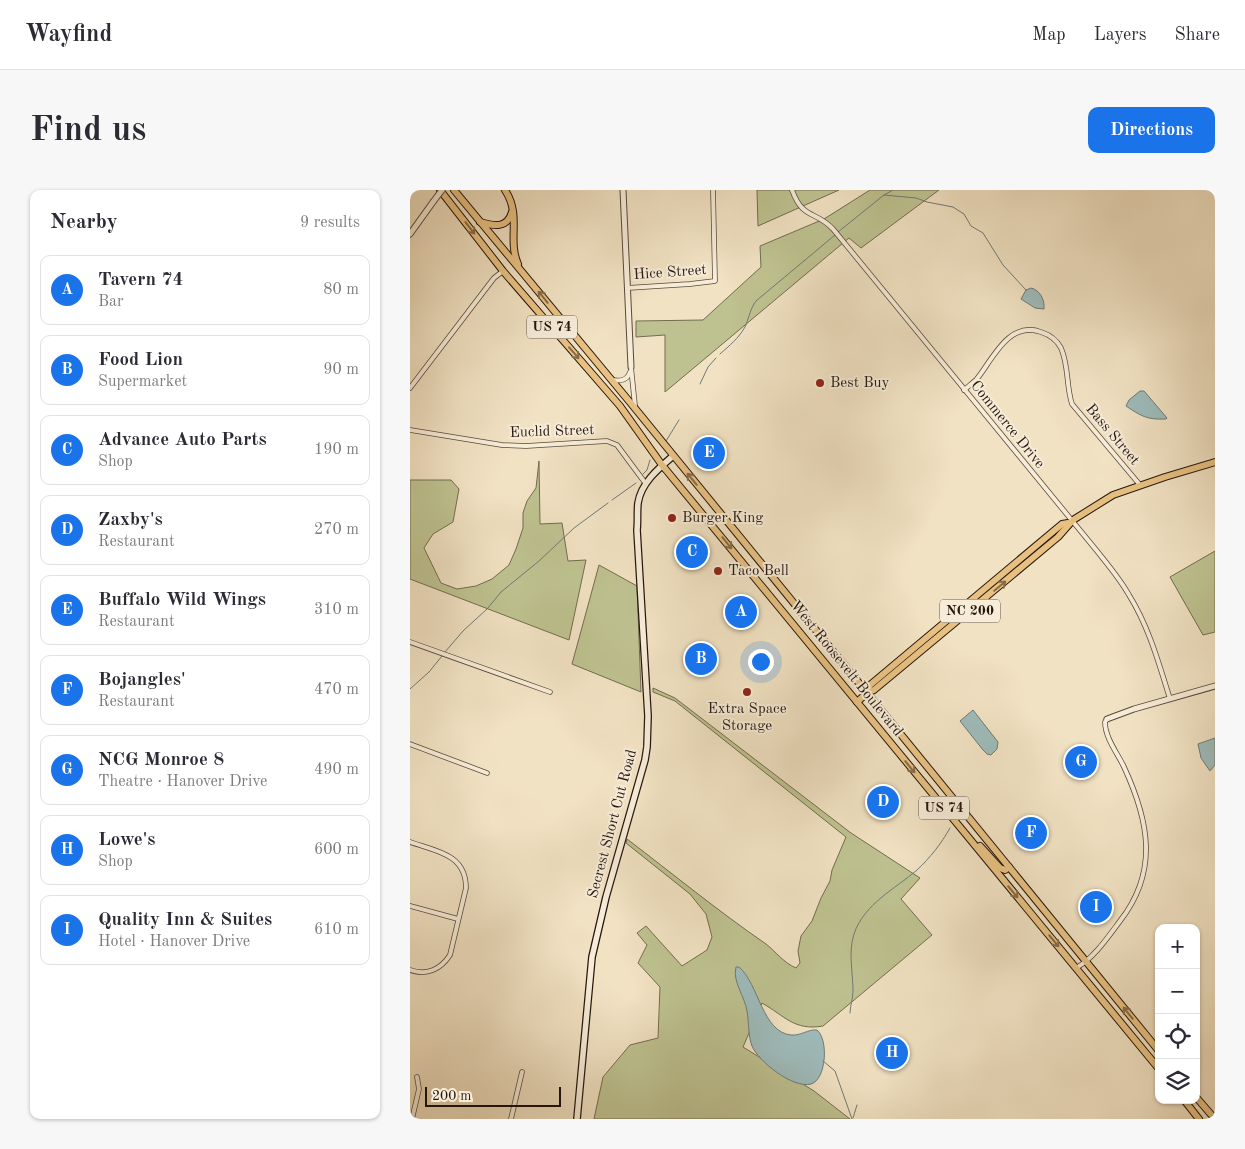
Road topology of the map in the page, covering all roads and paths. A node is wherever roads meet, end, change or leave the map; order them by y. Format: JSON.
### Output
{"nodes":[{"id":1,"x":441,"y":190,"type":"edge"},
{"id":2,"x":454,"y":190,"type":"edge"},
{"id":3,"x":505,"y":190,"type":"edge"},
{"id":4,"x":623,"y":190,"type":"edge"},
{"id":5,"x":713,"y":190,"type":"edge"},
{"id":6,"x":792,"y":190,"type":"edge"},
{"id":7,"x":513,"y":208,"type":"junction"},
{"id":8,"x":510,"y":218,"type":"junction"},
{"id":9,"x":480,"y":222,"type":"junction"},
{"id":10,"x":410,"y":234,"type":"edge"},
{"id":11,"x":514,"y":234,"type":"junction"},
{"id":12,"x":504,"y":270,"type":"junction"},
{"id":13,"x":520,"y":270,"type":"junction"},
{"id":14,"x":627,"y":288,"type":"junction"},
{"id":15,"x":631,"y":367,"type":"junction"},
{"id":16,"x":612,"y":380,"type":"junction"},
{"id":17,"x":410,"y":388,"type":"edge"},
{"id":18,"x":964,"y":390,"type":"junction"},
{"id":19,"x":636,"y":410,"type":"junction"},
{"id":20,"x":410,"y":430,"type":"edge"},
{"id":21,"x":673,"y":456,"type":"junction"},
{"id":22,"x":1215,"y":462,"type":"edge"},
{"id":23,"x":662,"y":465,"type":"junction"},
{"id":24,"x":646,"y":484,"type":"junction"},
{"id":25,"x":1140,"y":485,"type":"junction"},
{"id":26,"x":1070,"y":521,"type":"junction"},
{"id":27,"x":963,"y":608,"type":"junction"},
{"id":28,"x":944,"y":630,"type":"junction"},
{"id":29,"x":410,"y":642,"type":"edge"},
{"id":30,"x":1215,"y":686,"type":"edge"},
{"id":31,"x":550,"y":692,"type":"dead end"},
{"id":32,"x":867,"y":693,"type":"junction"},
{"id":33,"x":1170,"y":699,"type":"junction"},
{"id":34,"x":857,"y":702,"type":"junction"},
{"id":35,"x":1107,"y":719,"type":"joint"},
{"id":36,"x":410,"y":744,"type":"edge"},
{"id":37,"x":487,"y":773,"type":"dead end"},
{"id":38,"x":959,"y":826,"type":"junction"},
{"id":39,"x":410,"y":842,"type":"edge"},
{"id":40,"x":1009,"y":867,"type":"junction"},
{"id":41,"x":410,"y":906,"type":"edge"},
{"id":42,"x":458,"y":919,"type":"junction"},
{"id":43,"x":1086,"y":962,"type":"junction"},
{"id":44,"x":1076,"y":968,"type":"junction"},
{"id":45,"x":410,"y":970,"type":"edge"},
{"id":46,"x":1155,"y":1046,"type":"edge"},
{"id":47,"x":1155,"y":1064,"type":"edge"},
{"id":48,"x":522,"y":1072,"type":"dead end"},
{"id":49,"x":417,"y":1077,"type":"dead end"},
{"id":50,"x":1200,"y":1101,"type":"edge"},
{"id":51,"x":1187,"y":1104,"type":"edge"},
{"id":52,"x":412,"y":1119,"type":"edge"},
{"id":53,"x":511,"y":1119,"type":"edge"},
{"id":54,"x":577,"y":1119,"type":"edge"},
{"id":55,"x":1199,"y":1119,"type":"edge"},
{"id":56,"x":1215,"y":1119,"type":"edge"}],
"edges":[{"from":1,"to":10,"type":"street","bridge":true},
{"from":1,"to":12,"type":"main road","name":"West Roosevelt Boulevard","number":"US 74","one_way":true},
{"from":2,"to":9,"type":"main road","name":"West Roosevelt Boulevard","number":"US 74"},
{"from":3,"to":7,"type":"main road"},
{"from":4,"to":14,"type":"street"},
{"from":5,"to":14,"type":"street","name":"Hice Street"},
{"from":6,"to":18,"type":"street","name":"Commerce Drive"},
{"from":7,"to":8,"type":"main road"},
{"from":7,"to":11,"type":"main road"},
{"from":8,"to":9,"type":"main road"},
{"from":8,"to":11,"type":"main road"},
{"from":9,"to":13,"type":"main road","name":"West Roosevelt Boulevard","number":"US 74"},
{"from":11,"to":13,"type":"main road"},
{"from":12,"to":17,"type":"street"},
{"from":12,"to":23,"type":"main road","name":"West Roosevelt Boulevard","number":"US 74","one_way":true},
{"from":16,"to":13,"type":"main road","name":"West Roosevelt Boulevard","number":"US 74","one_way":true},
{"from":14,"to":15,"type":"street"},
{"from":15,"to":16,"type":"street"},
{"from":15,"to":19,"type":"street"},
{"from":16,"to":19,"type":"main road","name":"West Roosevelt Boulevard","number":"US 74"},
{"from":18,"to":25,"type":"street","name":"Bass Street"},
{"from":18,"to":26,"type":"street","name":"Commerce Drive"},
{"from":19,"to":21,"type":"main road","name":"West Roosevelt Boulevard","number":"US 74"},
{"from":20,"to":24,"type":"street","name":"Euclid Street"},
{"from":21,"to":23,"type":"main road","name":"Secrest Short Cut Road"},
{"from":32,"to":21,"type":"main road","name":"West Roosevelt Boulevard","number":"US 74","one_way":true},
{"from":22,"to":25,"type":"main road","number":"NC 200"},
{"from":23,"to":24,"type":"main road","name":"Secrest Short Cut Road"},
{"from":23,"to":34,"type":"main road","name":"West Roosevelt Boulevard","number":"US 74","one_way":true},
{"from":24,"to":54,"type":"main road","name":"Secrest Short Cut Road"},
{"from":25,"to":26,"type":"main road","number":"NC 200"},
{"from":26,"to":27,"type":"main road","number":"NC 200"},
{"from":28,"to":26,"type":"main road","number":"NC 200","one_way":true},
{"from":26,"to":33,"type":"street","name":"Commerce Drive"},
{"from":27,"to":28,"type":"main road","number":"NC 200"},
{"from":27,"to":32,"type":"main road","number":"NC 200"},
{"from":28,"to":32,"type":"main road","number":"NC 200"},
{"from":29,"to":31,"type":"street"},
{"from":30,"to":33,"type":"street"},
{"from":32,"to":34,"type":"main road","number":"NC 200"},
{"from":32,"to":40,"type":"main road","name":"West Roosevelt Boulevard","number":"US 74"},
{"from":33,"to":35,"type":"street"},
{"from":34,"to":38,"type":"main road","name":"West Roosevelt Boulevard","number":"US 74","one_way":true},
{"from":35,"to":43,"type":"street"},
{"from":36,"to":37,"type":"street"},
{"from":38,"to":40,"type":"main road"},
{"from":38,"to":44,"type":"main road","name":"West Roosevelt Boulevard","number":"US 74","one_way":true},
{"from":39,"to":42,"type":"street"},
{"from":40,"to":43,"type":"main road","name":"West Roosevelt Boulevard","number":"US 74"},
{"from":41,"to":42,"type":"street"},
{"from":42,"to":45,"type":"street"},
{"from":43,"to":44,"type":"street"},
{"from":46,"to":43,"type":"main road","name":"West Roosevelt Boulevard","number":"US 74","one_way":true},
{"from":44,"to":47,"type":"main road","name":"West Roosevelt Boulevard","number":"US 74"},
{"from":48,"to":53,"type":"street"},
{"from":49,"to":52,"type":"street"},
{"from":50,"to":56,"type":"main road"},
{"from":51,"to":55,"type":"main road"}]}
